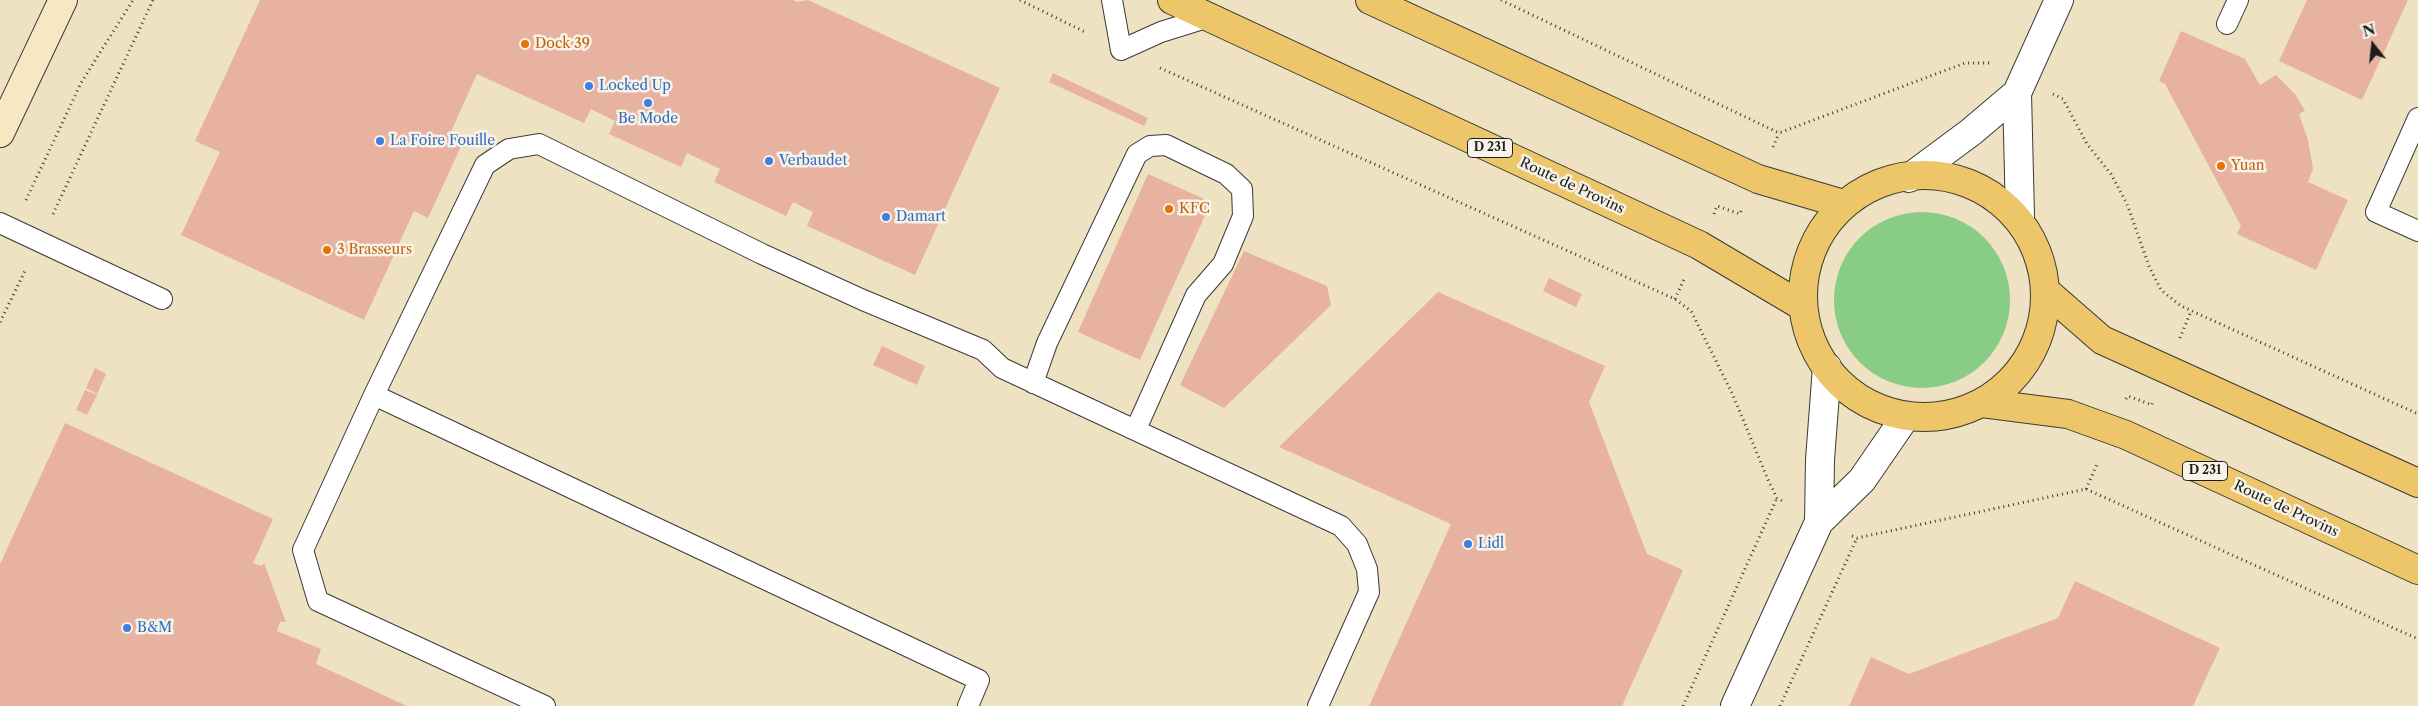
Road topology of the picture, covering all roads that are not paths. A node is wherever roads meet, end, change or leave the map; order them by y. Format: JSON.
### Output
{"nodes":[{"id":1,"x":63,"y":0,"type":"edge"},
{"id":2,"x":1112,"y":0,"type":"edge"},
{"id":3,"x":1172,"y":0,"type":"edge"},
{"id":4,"x":1370,"y":0,"type":"edge"},
{"id":5,"x":2059,"y":0,"type":"edge"},
{"id":6,"x":2238,"y":0,"type":"edge"},
{"id":7,"x":1208,"y":17,"type":"junction"},
{"id":8,"x":2227,"y":24,"type":"dead end"},
{"id":9,"x":2016,"y":93,"type":"junction"},
{"id":10,"x":2418,"y":118,"type":"edge"},
{"id":11,"x":0,"y":133,"type":"edge"},
{"id":12,"x":1909,"y":178,"type":"junction"},
{"id":13,"x":1843,"y":204,"type":"junction"},
{"id":14,"x":2020,"y":216,"type":"junction"},
{"id":15,"x":6,"y":225,"type":"edge"},
{"id":16,"x":2418,"y":231,"type":"edge"},
{"id":17,"x":2047,"y":292,"type":"junction"},
{"id":18,"x":162,"y":299,"type":"dead end"},
{"id":19,"x":1802,"y":306,"type":"junction"},
{"id":20,"x":1827,"y":367,"type":"junction"},
{"id":21,"x":1033,"y":383,"type":"junction"},
{"id":22,"x":374,"y":395,"type":"junction"},
{"id":23,"x":1982,"y":403,"type":"junction"},
{"id":24,"x":1904,"y":419,"type":"junction"},
{"id":25,"x":1136,"y":429,"type":"junction"},
{"id":26,"x":2418,"y":483,"type":"edge"},
{"id":27,"x":1819,"y":522,"type":"junction"},
{"id":28,"x":2418,"y":570,"type":"edge"},
{"id":29,"x":545,"y":706,"type":"edge"},
{"id":30,"x":968,"y":706,"type":"edge"},
{"id":31,"x":1318,"y":706,"type":"edge"},
{"id":32,"x":1735,"y":706,"type":"edge"}],
"edges":[{"from":1,"to":11,"type":"main road"},
{"from":2,"to":7,"type":"lane"},
{"from":3,"to":7,"type":"main road","name":"Route de Provins","number":"D 231"},
{"from":4,"to":13,"type":"main road"},
{"from":5,"to":9,"type":"street"},
{"from":6,"to":8,"type":"lane"},
{"from":7,"to":19,"type":"main road","name":"Route de Provins","number":"D 231"},
{"from":9,"to":12,"type":"street"},
{"from":9,"to":14,"type":"street"},
{"from":10,"to":16,"type":"lane"},
{"from":12,"to":13,"type":"main road"},
{"from":12,"to":14,"type":"main road"},
{"from":13,"to":19,"type":"main road"},
{"from":14,"to":17,"type":"main road"},
{"from":15,"to":18,"type":"lane"},
{"from":17,"to":23,"type":"main road"},
{"from":17,"to":26,"type":"main road"},
{"from":19,"to":20,"type":"main road"},
{"from":20,"to":24,"type":"main road"},
{"from":20,"to":27,"type":"street"},
{"from":21,"to":22,"type":"lane"},
{"from":21,"to":25,"type":"lane"},
{"from":21,"to":25,"type":"lane"},
{"from":22,"to":29,"type":"lane"},
{"from":22,"to":30,"type":"lane"},
{"from":23,"to":24,"type":"main road"},
{"from":23,"to":28,"type":"main road","name":"Route de Provins","number":"D 231"},
{"from":24,"to":27,"type":"street"},
{"from":25,"to":31,"type":"lane"},
{"from":27,"to":32,"type":"street"}]}
